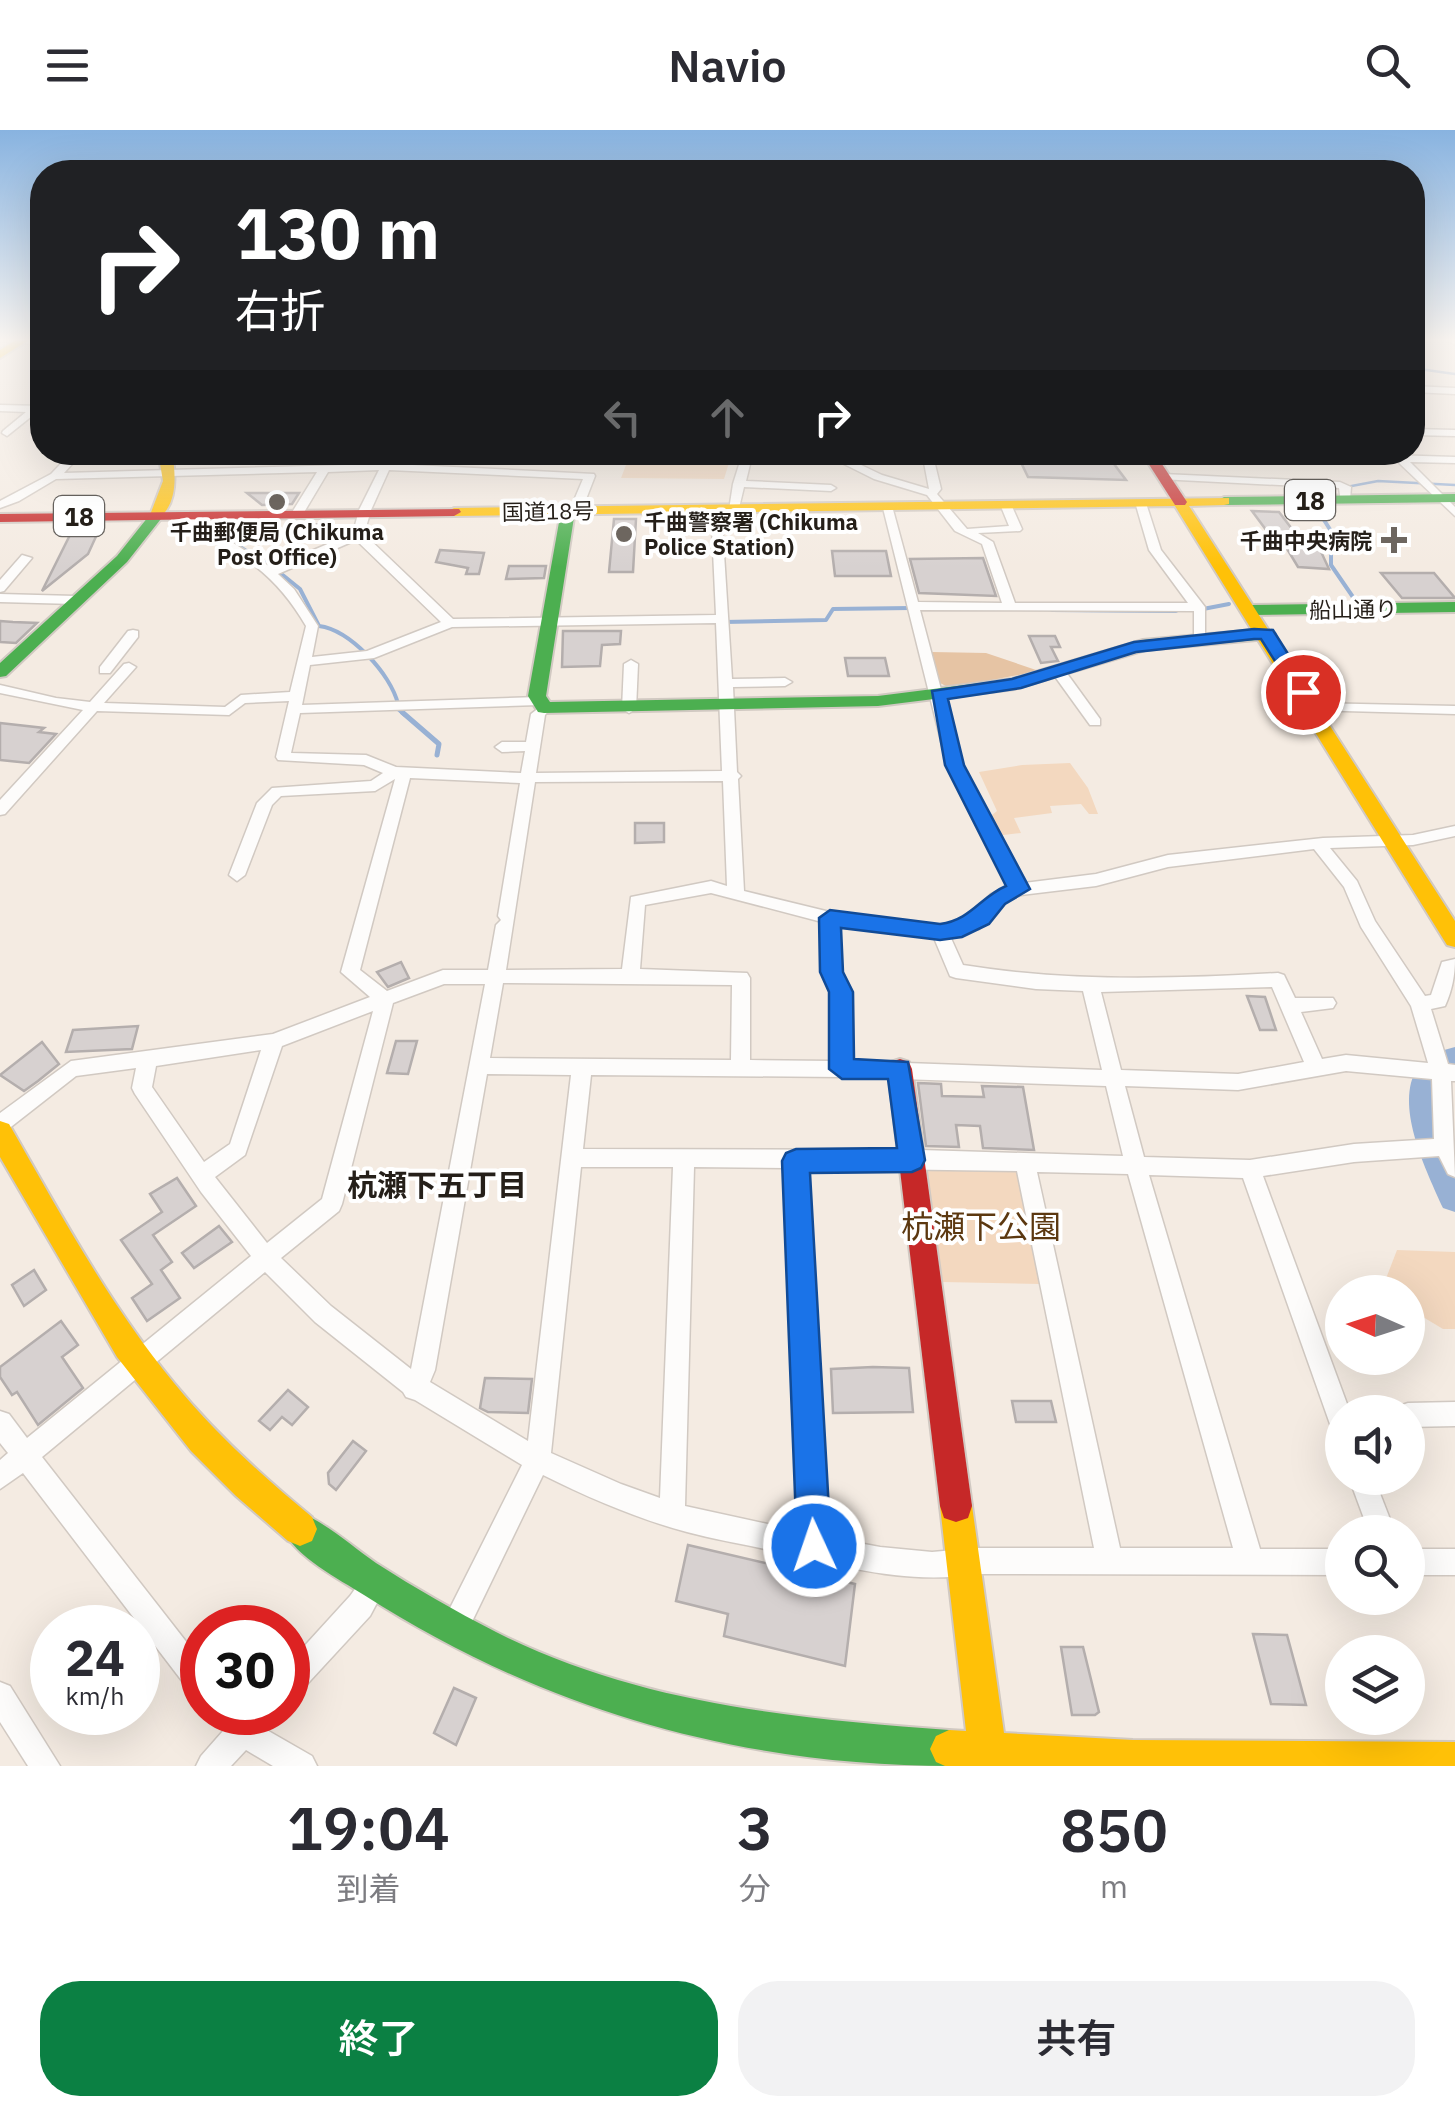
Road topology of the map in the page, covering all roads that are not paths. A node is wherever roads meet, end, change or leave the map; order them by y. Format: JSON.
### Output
{"nodes":[{"id":1,"x":30,"y":415,"type":"edge"},
{"id":2,"x":1425,"y":432,"type":"edge"},
{"id":3,"x":7,"y":433,"type":"dead end"},
{"id":4,"x":1455,"y":433,"type":"edge"},
{"id":5,"x":1425,"y":458,"type":"edge"},
{"id":6,"x":1455,"y":460,"type":"edge"},
{"id":7,"x":66,"y":465,"type":"edge"},
{"id":8,"x":143,"y":465,"type":"edge"},
{"id":9,"x":167,"y":465,"type":"edge"},
{"id":10,"x":246,"y":465,"type":"edge"},
{"id":11,"x":744,"y":465,"type":"edge"},
{"id":12,"x":853,"y":465,"type":"edge"},
{"id":13,"x":929,"y":465,"type":"edge"},
{"id":14,"x":1155,"y":465,"type":"edge"},
{"id":15,"x":1408,"y":465,"type":"edge"},
{"id":16,"x":386,"y":466,"type":"junction"},
{"id":17,"x":325,"y":468,"type":"junction"},
{"id":18,"x":1335,"y":468,"type":"dead end"},
{"id":19,"x":56,"y":476,"type":"junction"},
{"id":20,"x":1163,"y":477,"type":"junction"},
{"id":21,"x":738,"y":484,"type":"junction"},
{"id":22,"x":831,"y":488,"type":"dead end"},
{"id":23,"x":1344,"y":491,"type":"junction"},
{"id":24,"x":1440,"y":495,"type":"edge"},
{"id":25,"x":937,"y":499,"type":"junction"},
{"id":26,"x":1141,"y":502,"type":"junction"},
{"id":27,"x":1180,"y":502,"type":"junction"},
{"id":28,"x":1006,"y":504,"type":"junction"},
{"id":29,"x":886,"y":506,"type":"junction"},
{"id":30,"x":725,"y":508,"type":"junction"},
{"id":31,"x":1,"y":511,"type":"edge"},
{"id":32,"x":568,"y":511,"type":"junction"},
{"id":33,"x":298,"y":514,"type":"junction"},
{"id":34,"x":158,"y":515,"type":"junction"},
{"id":35,"x":192,"y":515,"type":"junction"},
{"id":36,"x":361,"y":524,"type":"junction"},
{"id":37,"x":961,"y":530,"type":"junction"},
{"id":38,"x":285,"y":545,"type":"dead end"},
{"id":39,"x":26,"y":558,"type":"dead end"},
{"id":40,"x":308,"y":561,"type":"junction"},
{"id":41,"x":272,"y":572,"type":"junction"},
{"id":42,"x":0,"y":588,"type":"edge"},
{"id":43,"x":0,"y":598,"type":"edge"},
{"id":44,"x":76,"y":600,"type":"junction"},
{"id":45,"x":1009,"y":604,"type":"junction"},
{"id":46,"x":1198,"y":607,"type":"junction"},
{"id":47,"x":1455,"y":608,"type":"edge"},
{"id":48,"x":915,"y":609,"type":"junction"},
{"id":49,"x":1252,"y":610,"type":"junction"},
{"id":50,"x":723,"y":621,"type":"junction"},
{"id":51,"x":550,"y":622,"type":"junction"},
{"id":52,"x":450,"y":623,"type":"junction"},
{"id":53,"x":1267,"y":634,"type":"junction"},
{"id":54,"x":127,"y":638,"type":"dead end"},
{"id":55,"x":1200,"y":638,"type":"junction"},
{"id":56,"x":304,"y":662,"type":"junction"},
{"id":57,"x":631,"y":664,"type":"dead end"},
{"id":58,"x":1058,"y":671,"type":"junction"},
{"id":59,"x":0,"y":672,"type":"edge"},
{"id":60,"x":785,"y":682,"type":"dead end"},
{"id":61,"x":0,"y":688,"type":"edge"},
{"id":62,"x":728,"y":695,"type":"junction"},
{"id":63,"x":938,"y":695,"type":"junction"},
{"id":64,"x":296,"y":702,"type":"junction"},
{"id":65,"x":541,"y":704,"type":"junction"},
{"id":66,"x":97,"y":705,"type":"junction"},
{"id":67,"x":629,"y":708,"type":"junction"},
{"id":68,"x":1313,"y":708,"type":"junction"},
{"id":69,"x":1455,"y":710,"type":"edge"},
{"id":70,"x":1095,"y":722,"type":"dead end"},
{"id":71,"x":534,"y":746,"type":"junction"},
{"id":72,"x":502,"y":747,"type":"dead end"},
{"id":73,"x":399,"y":772,"type":"junction"},
{"id":74,"x":733,"y":776,"type":"junction"},
{"id":75,"x":529,"y":778,"type":"junction"},
{"id":76,"x":0,"y":784,"type":"edge"},
{"id":77,"x":22,"y":786,"type":"junction"},
{"id":78,"x":0,"y":810,"type":"edge"},
{"id":79,"x":1455,"y":830,"type":"edge"},
{"id":80,"x":1396,"y":841,"type":"junction"},
{"id":81,"x":1319,"y":844,"type":"junction"},
{"id":82,"x":237,"y":875,"type":"dead end"},
{"id":83,"x":1019,"y":889,"type":"junction"},
{"id":84,"x":736,"y":895,"type":"junction"},
{"id":85,"x":830,"y":918,"type":"junction"},
{"id":86,"x":940,"y":932,"type":"junction"},
{"id":87,"x":1454,"y":936,"type":"edge"},
{"id":88,"x":1455,"y":966,"type":"edge"},
{"id":89,"x":496,"y":974,"type":"junction"},
{"id":90,"x":630,"y":976,"type":"junction"},
{"id":91,"x":1090,"y":984,"type":"junction"},
{"id":92,"x":385,"y":999,"type":"junction"},
{"id":93,"x":1327,"y":1004,"type":"dead end"},
{"id":94,"x":1420,"y":1004,"type":"junction"},
{"id":95,"x":1290,"y":1006,"type":"junction"},
{"id":96,"x":274,"y":1042,"type":"junction"},
{"id":97,"x":148,"y":1059,"type":"junction"},
{"id":98,"x":480,"y":1066,"type":"junction"},
{"id":99,"x":582,"y":1067,"type":"junction"},
{"id":100,"x":740,"y":1068,"type":"junction"},
{"id":101,"x":1316,"y":1068,"type":"junction"},
{"id":102,"x":842,"y":1069,"type":"junction"},
{"id":103,"x":900,"y":1069,"type":"junction"},
{"id":104,"x":1448,"y":1073,"type":"edge"},
{"id":105,"x":1113,"y":1075,"type":"junction"},
{"id":106,"x":0,"y":1124,"type":"edge"},
{"id":107,"x":0,"y":1132,"type":"edge"},
{"id":108,"x":1436,"y":1147,"type":"junction"},
{"id":109,"x":572,"y":1158,"type":"junction"},
{"id":110,"x":684,"y":1159,"type":"junction"},
{"id":111,"x":912,"y":1160,"type":"junction"},
{"id":112,"x":796,"y":1161,"type":"junction"},
{"id":113,"x":1025,"y":1162,"type":"junction"},
{"id":114,"x":1136,"y":1167,"type":"junction"},
{"id":115,"x":1455,"y":1168,"type":"edge"},
{"id":116,"x":1250,"y":1169,"type":"junction"},
{"id":117,"x":203,"y":1174,"type":"junction"},
{"id":118,"x":266,"y":1256,"type":"junction"},
{"id":119,"x":136,"y":1365,"type":"junction"},
{"id":120,"x":414,"y":1389,"type":"junction"},
{"id":121,"x":1334,"y":1395,"type":"edge"},
{"id":122,"x":1425,"y":1414,"type":"edge"},
{"id":123,"x":1455,"y":1414,"type":"edge"},
{"id":124,"x":0,"y":1423,"type":"edge"},
{"id":125,"x":23,"y":1457,"type":"junction"},
{"id":126,"x":538,"y":1460,"type":"junction"},
{"id":127,"x":0,"y":1476,"type":"edge"},
{"id":128,"x":672,"y":1515,"type":"junction"},
{"id":129,"x":814,"y":1546,"type":"junction"},
{"id":130,"x":1250,"y":1560,"type":"junction"},
{"id":131,"x":1110,"y":1562,"type":"junction"},
{"id":132,"x":1325,"y":1562,"type":"edge"},
{"id":133,"x":1425,"y":1562,"type":"edge"},
{"id":134,"x":1455,"y":1562,"type":"edge"},
{"id":135,"x":965,"y":1564,"type":"junction"},
{"id":136,"x":374,"y":1584,"type":"junction"},
{"id":137,"x":455,"y":1626,"type":"junction"},
{"id":138,"x":180,"y":1656,"type":"edge"},
{"id":139,"x":310,"y":1660,"type":"edge"},
{"id":140,"x":0,"y":1696,"type":"edge"},
{"id":141,"x":232,"y":1735,"type":"edge"},
{"id":142,"x":263,"y":1735,"type":"edge"},
{"id":143,"x":1455,"y":1762,"type":"edge"},
{"id":144,"x":990,"y":1765,"type":"edge"},
{"id":145,"x":45,"y":1766,"type":"edge"},
{"id":146,"x":211,"y":1766,"type":"edge"},
{"id":147,"x":302,"y":1766,"type":"edge"}],
"edges":[{"from":1,"to":3,"type":"street"},
{"from":2,"to":4,"type":"street"},
{"from":5,"to":6,"type":"street"},
{"from":7,"to":19,"type":"street"},
{"from":8,"to":19,"type":"street"},
{"from":9,"to":34,"type":"main road"},
{"from":10,"to":17,"type":"street"},
{"from":11,"to":21,"type":"street"},
{"from":12,"to":25,"type":"street"},
{"from":13,"to":25,"type":"street"},
{"from":14,"to":20,"type":"main road"},
{"from":15,"to":24,"type":"street"},
{"from":16,"to":17,"type":"street"},
{"from":16,"to":32,"type":"street"},
{"from":16,"to":36,"type":"street"},
{"from":17,"to":33,"type":"street"},
{"from":18,"to":23,"type":"street"},
{"from":19,"to":31,"type":"street"},
{"from":20,"to":23,"type":"street"},
{"from":20,"to":27,"type":"main road"},
{"from":21,"to":22,"type":"street"},
{"from":21,"to":30,"type":"street"},
{"from":23,"to":24,"type":"main road","name":"国道18号","number":"18"},
{"from":23,"to":27,"type":"main road","name":"国道18号","number":"18"},
{"from":25,"to":28,"type":"main road","name":"国道18号","number":"18"},
{"from":25,"to":29,"type":"main road","name":"国道18号","number":"18"},
{"from":25,"to":37,"type":"street"},
{"from":26,"to":27,"type":"main road","name":"国道18号","number":"18"},
{"from":26,"to":28,"type":"main road","name":"国道18号","number":"18"},
{"from":26,"to":46,"type":"street"},
{"from":27,"to":49,"type":"main road"},
{"from":28,"to":37,"type":"street"},
{"from":29,"to":30,"type":"main road","name":"国道18号","number":"18"},
{"from":29,"to":48,"type":"street"},
{"from":30,"to":32,"type":"main road","name":"国道18号","number":"18"},
{"from":30,"to":50,"type":"street"},
{"from":31,"to":34,"type":"main road","name":"国道18号","number":"18"},
{"from":32,"to":36,"type":"main road","name":"国道18号","number":"18"},
{"from":32,"to":51,"type":"main road"},
{"from":33,"to":35,"type":"main road","name":"国道18号","number":"18"},
{"from":33,"to":36,"type":"main road","name":"国道18号","number":"18"},
{"from":34,"to":35,"type":"main road","name":"国道18号","number":"18"},
{"from":34,"to":44,"type":"main road"},
{"from":35,"to":41,"type":"street"},
{"from":36,"to":40,"type":"street"},
{"from":36,"to":52,"type":"street"},
{"from":37,"to":45,"type":"street"},
{"from":38,"to":40,"type":"street"},
{"from":39,"to":42,"type":"street"},
{"from":40,"to":41,"type":"street"},
{"from":41,"to":56,"type":"street"},
{"from":43,"to":44,"type":"street"},
{"from":44,"to":59,"type":"main road"},
{"from":45,"to":46,"type":"street"},
{"from":45,"to":48,"type":"street"},
{"from":46,"to":55,"type":"street"},
{"from":47,"to":49,"type":"main road","name":"船山通り"},
{"from":48,"to":63,"type":"street"},
{"from":49,"to":53,"type":"main road"},
{"from":50,"to":51,"type":"street"},
{"from":50,"to":62,"type":"street"},
{"from":51,"to":52,"type":"street"},
{"from":51,"to":65,"type":"main road"},
{"from":52,"to":56,"type":"street"},
{"from":53,"to":55,"type":"main road"},
{"from":53,"to":68,"type":"main road"},
{"from":54,"to":66,"type":"street"},
{"from":55,"to":58,"type":"main road"},
{"from":56,"to":64,"type":"street"},
{"from":57,"to":67,"type":"street"},
{"from":58,"to":63,"type":"main road"},
{"from":58,"to":70,"type":"street"},
{"from":60,"to":62,"type":"street"},
{"from":61,"to":66,"type":"street"},
{"from":62,"to":63,"type":"main road"},
{"from":62,"to":67,"type":"main road"},
{"from":62,"to":74,"type":"street"},
{"from":63,"to":83,"type":"street"},
{"from":64,"to":65,"type":"street"},
{"from":64,"to":66,"type":"street"},
{"from":64,"to":73,"type":"street"},
{"from":65,"to":67,"type":"main road"},
{"from":65,"to":71,"type":"street"},
{"from":66,"to":77,"type":"street"},
{"from":68,"to":69,"type":"street"},
{"from":68,"to":80,"type":"main road"},
{"from":71,"to":72,"type":"street"},
{"from":71,"to":75,"type":"street"},
{"from":73,"to":75,"type":"street"},
{"from":73,"to":82,"type":"street"},
{"from":73,"to":92,"type":"street"},
{"from":74,"to":75,"type":"street"},
{"from":74,"to":84,"type":"street"},
{"from":75,"to":89,"type":"street"},
{"from":76,"to":77,"type":"street"},
{"from":77,"to":78,"type":"street"},
{"from":79,"to":80,"type":"street"},
{"from":80,"to":81,"type":"street"},
{"from":80,"to":87,"type":"main road"},
{"from":81,"to":83,"type":"street"},
{"from":81,"to":94,"type":"street"},
{"from":83,"to":86,"type":"street"},
{"from":84,"to":85,"type":"street"},
{"from":84,"to":90,"type":"street"},
{"from":85,"to":86,"type":"street"},
{"from":85,"to":102,"type":"street"},
{"from":86,"to":91,"type":"street"},
{"from":88,"to":94,"type":"street"},
{"from":89,"to":90,"type":"street"},
{"from":89,"to":92,"type":"street"},
{"from":89,"to":98,"type":"street"},
{"from":90,"to":100,"type":"street"},
{"from":91,"to":95,"type":"street"},
{"from":91,"to":105,"type":"street"},
{"from":92,"to":96,"type":"street"},
{"from":92,"to":118,"type":"street"},
{"from":93,"to":95,"type":"street"},
{"from":94,"to":104,"type":"street"},
{"from":95,"to":101,"type":"street"},
{"from":96,"to":97,"type":"street"},
{"from":96,"to":117,"type":"street"},
{"from":97,"to":106,"type":"street"},
{"from":97,"to":117,"type":"street"},
{"from":98,"to":99,"type":"street"},
{"from":98,"to":120,"type":"street"},
{"from":99,"to":100,"type":"street"},
{"from":99,"to":109,"type":"street"},
{"from":100,"to":102,"type":"street"},
{"from":101,"to":104,"type":"street"},
{"from":101,"to":105,"type":"street"},
{"from":102,"to":103,"type":"street"},
{"from":103,"to":105,"type":"street"},
{"from":103,"to":111,"type":"main road"},
{"from":104,"to":108,"type":"street"},
{"from":105,"to":114,"type":"street"},
{"from":107,"to":119,"type":"main road"},
{"from":108,"to":115,"type":"street"},
{"from":108,"to":116,"type":"street"},
{"from":109,"to":110,"type":"street"},
{"from":109,"to":126,"type":"street"},
{"from":110,"to":112,"type":"street"},
{"from":110,"to":128,"type":"street"},
{"from":111,"to":112,"type":"street"},
{"from":111,"to":113,"type":"street"},
{"from":111,"to":135,"type":"main road"},
{"from":112,"to":129,"type":"street"},
{"from":113,"to":114,"type":"street"},
{"from":113,"to":131,"type":"street"},
{"from":114,"to":116,"type":"street"},
{"from":114,"to":130,"type":"street"},
{"from":116,"to":121,"type":"street"},
{"from":117,"to":118,"type":"street"},
{"from":118,"to":119,"type":"street"},
{"from":118,"to":120,"type":"street"},
{"from":119,"to":125,"type":"street"},
{"from":119,"to":136,"type":"main road"},
{"from":120,"to":126,"type":"street"},
{"from":122,"to":123,"type":"street"},
{"from":124,"to":125,"type":"street"},
{"from":125,"to":127,"type":"street"},
{"from":125,"to":138,"type":"street"},
{"from":126,"to":128,"type":"street"},
{"from":126,"to":137,"type":"street"},
{"from":128,"to":129,"type":"street"},
{"from":129,"to":135,"type":"street"},
{"from":130,"to":131,"type":"street"},
{"from":130,"to":132,"type":"street"},
{"from":131,"to":135,"type":"street"},
{"from":133,"to":134,"type":"street"},
{"from":135,"to":144,"type":"main road"},
{"from":136,"to":137,"type":"main road"},
{"from":136,"to":139,"type":"street"},
{"from":137,"to":144,"type":"main road"},
{"from":140,"to":145,"type":"street"},
{"from":141,"to":146,"type":"street"},
{"from":142,"to":147,"type":"street"},
{"from":143,"to":144,"type":"main road"}]}
